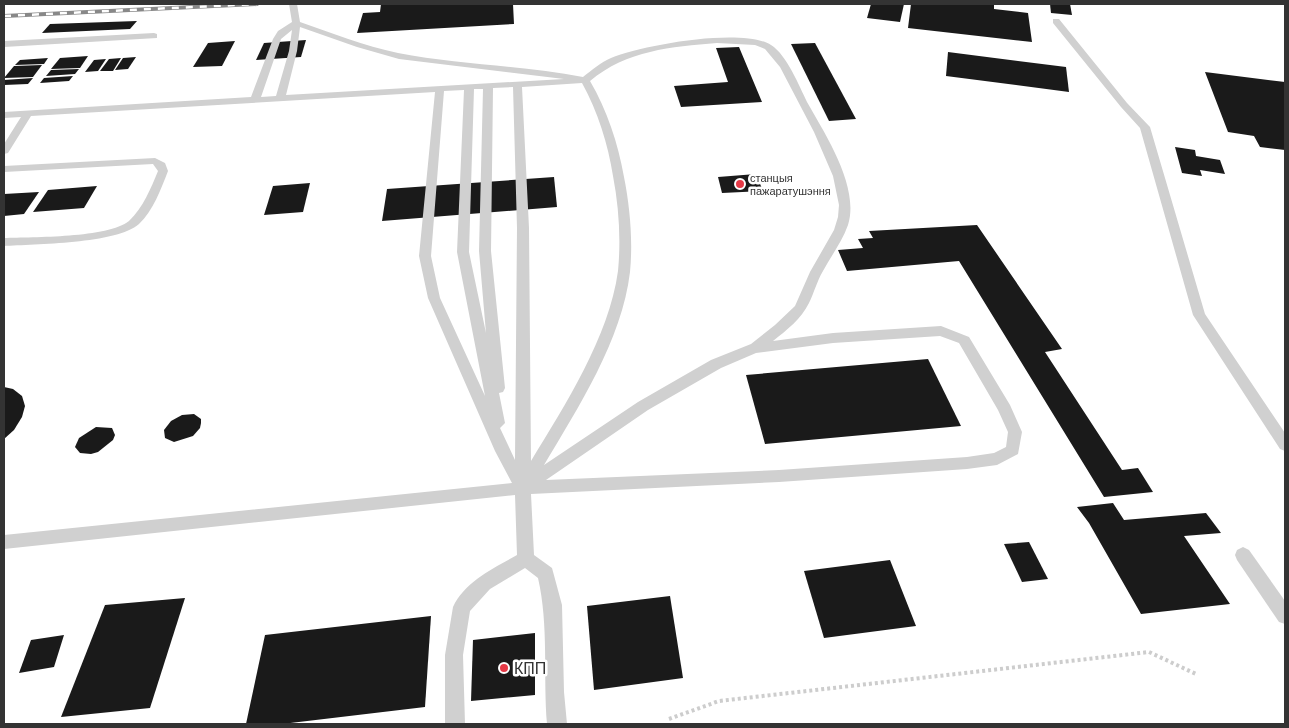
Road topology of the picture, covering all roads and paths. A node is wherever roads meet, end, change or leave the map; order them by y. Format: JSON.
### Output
{"nodes":[{"id":1,"x":293,"y":4,"type":"edge"},
{"id":2,"x":1056,"y":21,"type":"dead end"},
{"id":3,"x":296,"y":24,"type":"junction"},
{"id":4,"x":154,"y":36,"type":"dead end"},
{"id":5,"x":4,"y":44,"type":"edge"},
{"id":6,"x":585,"y":80,"type":"junction"},
{"id":7,"x":517,"y":84,"type":"junction"},
{"id":8,"x":488,"y":86,"type":"junction"},
{"id":9,"x":469,"y":87,"type":"junction"},
{"id":10,"x":440,"y":89,"type":"junction"},
{"id":11,"x":280,"y":98,"type":"junction"},
{"id":12,"x":255,"y":100,"type":"junction"},
{"id":13,"x":28,"y":114,"type":"junction"},
{"id":14,"x":4,"y":115,"type":"edge"},
{"id":15,"x":4,"y":151,"type":"edge"},
{"id":16,"x":4,"y":169,"type":"edge"},
{"id":17,"x":4,"y":242,"type":"edge"},
{"id":18,"x":754,"y":348,"type":"junction"},
{"id":19,"x":1285,"y":445,"type":"edge"},
{"id":20,"x":504,"y":451,"type":"junction"},
{"id":21,"x":523,"y":488,"type":"junction"},
{"id":22,"x":4,"y":542,"type":"edge"},
{"id":23,"x":1243,"y":555,"type":"dead end"},
{"id":24,"x":526,"y":559,"type":"junction"},
{"id":25,"x":1285,"y":616,"type":"edge"},
{"id":26,"x":1196,"y":674,"type":"dead end"},
{"id":27,"x":669,"y":719,"type":"dead end"},
{"id":28,"x":455,"y":724,"type":"edge"},
{"id":29,"x":557,"y":724,"type":"edge"}],
"edges":[{"from":1,"to":3,"type":"lane"},
{"from":2,"to":19,"type":"lane"},
{"from":3,"to":6,"type":"lane"},
{"from":3,"to":11,"type":"lane"},
{"from":3,"to":12,"type":"lane"},
{"from":4,"to":5,"type":"lane"},
{"from":6,"to":7,"type":"lane"},
{"from":6,"to":18,"type":"lane"},
{"from":6,"to":21,"type":"lane"},
{"from":7,"to":8,"type":"lane"},
{"from":7,"to":21,"type":"lane"},
{"from":8,"to":9,"type":"lane"},
{"from":8,"to":20,"type":"lane"},
{"from":9,"to":10,"type":"lane"},
{"from":9,"to":20,"type":"lane"},
{"from":10,"to":11,"type":"lane"},
{"from":10,"to":20,"type":"lane"},
{"from":11,"to":12,"type":"lane"},
{"from":12,"to":13,"type":"lane"},
{"from":13,"to":14,"type":"lane"},
{"from":13,"to":15,"type":"lane"},
{"from":16,"to":17,"type":"lane"},
{"from":18,"to":21,"type":"lane"},
{"from":18,"to":21,"type":"lane"},
{"from":20,"to":21,"type":"lane"},
{"from":21,"to":22,"type":"lane"},
{"from":21,"to":24,"type":"lane"},
{"from":23,"to":25,"type":"lane"},
{"from":24,"to":28,"type":"lane"},
{"from":24,"to":29,"type":"lane"},
{"from":26,"to":27,"type":"path"}]}
